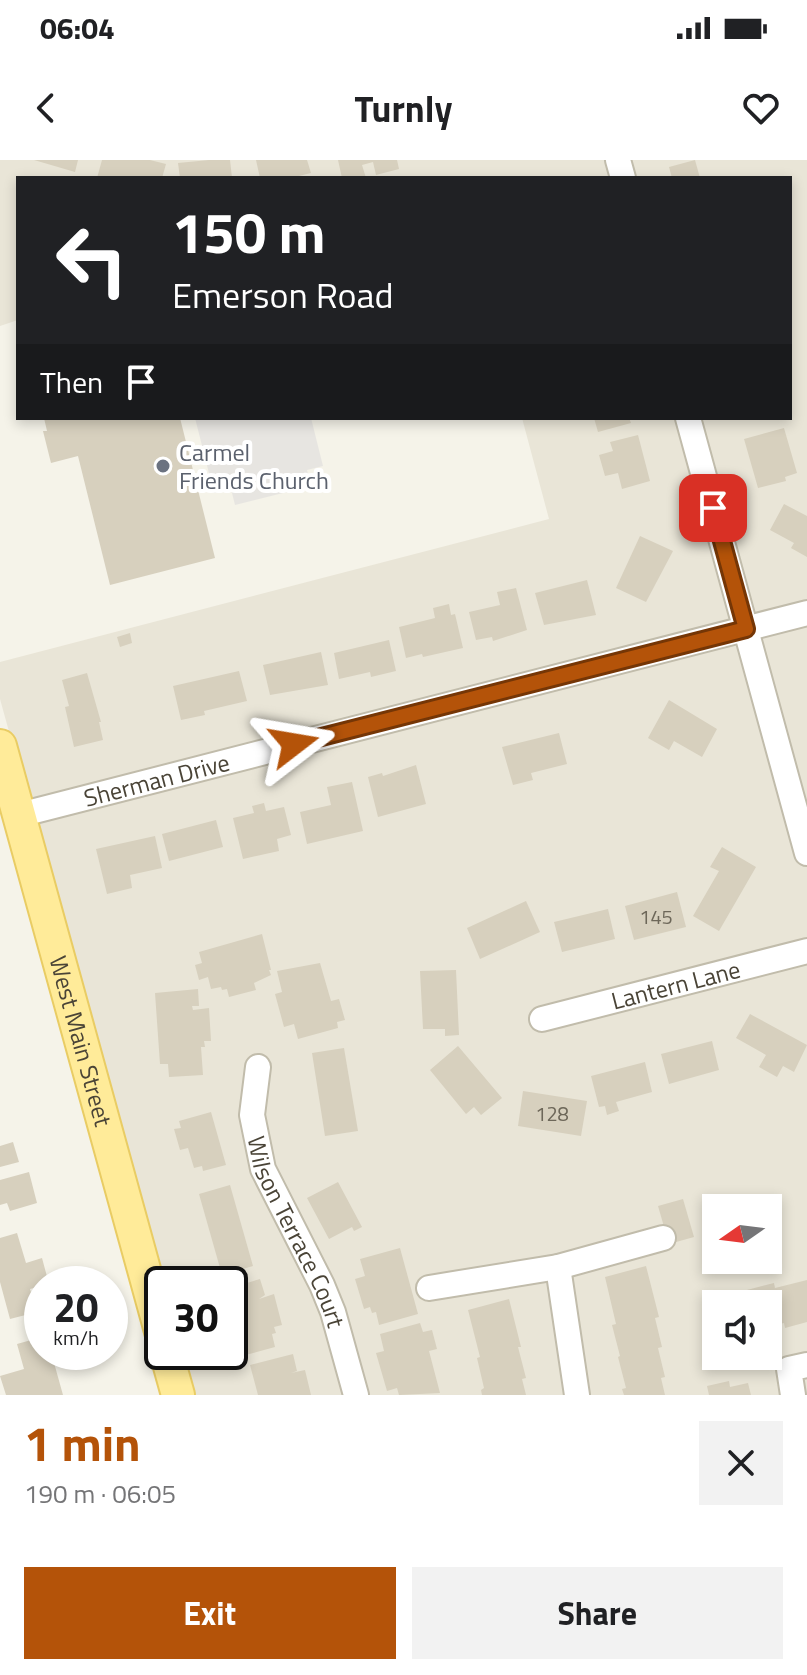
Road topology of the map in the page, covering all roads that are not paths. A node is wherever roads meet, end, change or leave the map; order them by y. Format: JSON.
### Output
{"nodes":[{"id":1,"x":689,"y":420,"type":"edge"},
{"id":2,"x":807,"y":613,"type":"edge"},
{"id":3,"x":746,"y":629,"type":"junction"},
{"id":4,"x":0,"y":746,"type":"edge"},
{"id":5,"x":19,"y":815,"type":"junction"},
{"id":6,"x":807,"y":853,"type":"edge"},
{"id":7,"x":807,"y":951,"type":"edge"},
{"id":8,"x":542,"y":1019,"type":"dead end"},
{"id":9,"x":258,"y":1067,"type":"dead end"},
{"id":10,"x":663,"y":1238,"type":"dead end"},
{"id":11,"x":558,"y":1267,"type":"junction"},
{"id":12,"x":144,"y":1270,"type":"edge"},
{"id":13,"x":429,"y":1288,"type":"dead end"},
{"id":14,"x":807,"y":1365,"type":"edge"},
{"id":15,"x":171,"y":1370,"type":"edge"},
{"id":16,"x":178,"y":1395,"type":"edge"},
{"id":17,"x":356,"y":1395,"type":"edge"},
{"id":18,"x":577,"y":1395,"type":"edge"},
{"id":19,"x":793,"y":1395,"type":"edge"}],
"edges":[{"from":1,"to":3,"type":"street"},
{"from":2,"to":3,"type":"street","name":"Sherman Drive"},
{"from":3,"to":5,"type":"street","name":"Sherman Drive"},
{"from":3,"to":6,"type":"street"},
{"from":4,"to":5,"type":"main road","name":"West Main Street"},
{"from":5,"to":12,"type":"main road","name":"West Main Street"},
{"from":7,"to":8,"type":"street","name":"Lantern Lane"},
{"from":9,"to":17,"type":"street","name":"Wilson Terrace Court"},
{"from":10,"to":11,"type":"street"},
{"from":11,"to":13,"type":"street"},
{"from":11,"to":18,"type":"street"},
{"from":14,"to":19,"type":"street"},
{"from":15,"to":16,"type":"main road"}]}
